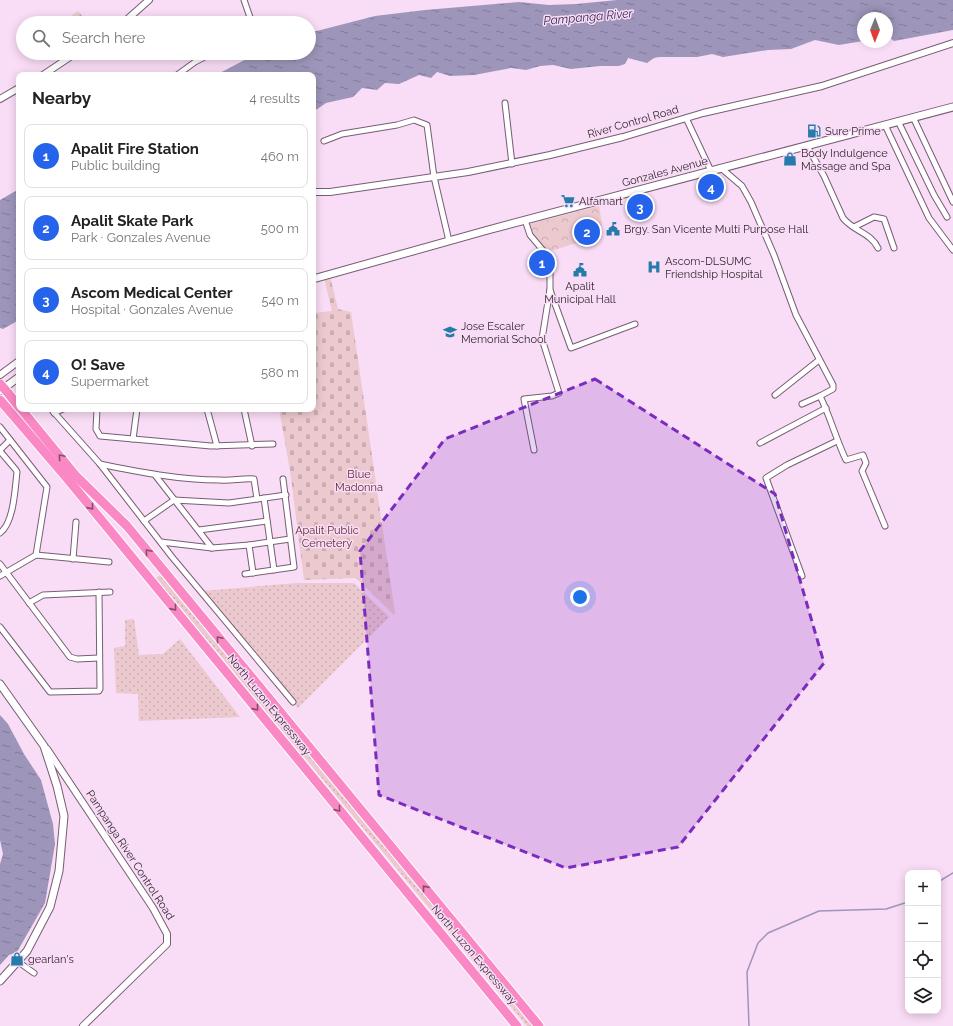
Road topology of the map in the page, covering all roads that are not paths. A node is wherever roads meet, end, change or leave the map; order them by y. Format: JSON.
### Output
{"nodes":[{"id":1,"x":149,"y":0,"type":"edge"},
{"id":2,"x":244,"y":0,"type":"edge"},
{"id":3,"x":131,"y":16,"type":"edge"},
{"id":4,"x":250,"y":16,"type":"edge"},
{"id":5,"x":953,"y":43,"type":"edge"},
{"id":6,"x":66,"y":60,"type":"edge"},
{"id":7,"x":201,"y":60,"type":"edge"},
{"id":8,"x":48,"y":72,"type":"edge"},
{"id":9,"x":182,"y":72,"type":"edge"},
{"id":10,"x":16,"y":90,"type":"edge"},
{"id":11,"x":0,"y":98,"type":"edge"},
{"id":12,"x":504,"y":103,"type":"dead end"},
{"id":13,"x":953,"y":107,"type":"edge"},
{"id":14,"x":913,"y":117,"type":"junction"},
{"id":15,"x":686,"y":118,"type":"junction"},
{"id":16,"x":898,"y":121,"type":"junction"},
{"id":17,"x":885,"y":125,"type":"junction"},
{"id":18,"x":324,"y":141,"type":"dead end"},
{"id":19,"x":807,"y":146,"type":"junction"},
{"id":20,"x":512,"y":164,"type":"junction"},
{"id":21,"x":721,"y":168,"type":"junction"},
{"id":22,"x":711,"y":171,"type":"junction"},
{"id":23,"x":434,"y":177,"type":"junction"},
{"id":24,"x":316,"y":192,"type":"edge"},
{"id":25,"x":953,"y":202,"type":"edge"},
{"id":26,"x":947,"y":217,"type":"dead end"},
{"id":27,"x":525,"y":220,"type":"junction"},
{"id":28,"x":854,"y":227,"type":"junction"},
{"id":29,"x":449,"y":241,"type":"junction"},
{"id":30,"x":878,"y":248,"type":"dead end"},
{"id":31,"x":894,"y":248,"type":"dead end"},
{"id":32,"x":953,"y":250,"type":"edge"},
{"id":33,"x":316,"y":278,"type":"edge"},
{"id":34,"x":550,"y":289,"type":"junction"},
{"id":35,"x":635,"y":324,"type":"dead end"},
{"id":36,"x":819,"y":360,"type":"junction"},
{"id":37,"x":16,"y":363,"type":"edge"},
{"id":38,"x":0,"y":375,"type":"edge"},
{"id":39,"x":16,"y":380,"type":"edge"},
{"id":40,"x":0,"y":384,"type":"edge"},
{"id":41,"x":4,"y":392,"type":"edge"},
{"id":42,"x":775,"y":395,"type":"dead end"},
{"id":43,"x":820,"y":396,"type":"junction"},
{"id":44,"x":0,"y":400,"type":"edge"},
{"id":45,"x":16,"y":404,"type":"edge"},
{"id":46,"x":802,"y":404,"type":"dead end"},
{"id":47,"x":826,"y":408,"type":"junction"},
{"id":48,"x":23,"y":412,"type":"edge"},
{"id":49,"x":53,"y":412,"type":"edge"},
{"id":50,"x":97,"y":412,"type":"edge"},
{"id":51,"x":137,"y":412,"type":"edge"},
{"id":52,"x":208,"y":412,"type":"edge"},
{"id":53,"x":245,"y":412,"type":"edge"},
{"id":54,"x":0,"y":427,"type":"edge"},
{"id":55,"x":133,"y":439,"type":"junction"},
{"id":56,"x":10,"y":440,"type":"junction"},
{"id":57,"x":837,"y":441,"type":"junction"},
{"id":58,"x":760,"y":443,"type":"dead end"},
{"id":59,"x":273,"y":444,"type":"dead end"},
{"id":60,"x":217,"y":446,"type":"junction"},
{"id":61,"x":252,"y":446,"type":"junction"},
{"id":62,"x":534,"y":450,"type":"dead end"},
{"id":63,"x":0,"y":451,"type":"edge"},
{"id":64,"x":100,"y":464,"type":"junction"},
{"id":65,"x":155,"y":475,"type":"junction"},
{"id":66,"x":283,"y":479,"type":"dead end"},
{"id":67,"x":286,"y":495,"type":"junction"},
{"id":68,"x":264,"y":498,"type":"junction"},
{"id":69,"x":257,"y":499,"type":"junction"},
{"id":70,"x":174,"y":500,"type":"junction"},
{"id":71,"x":144,"y":521,"type":"junction"},
{"id":72,"x":267,"y":521,"type":"junction"},
{"id":73,"x":76,"y":522,"type":"dead end"},
{"id":74,"x":885,"y":526,"type":"dead end"},
{"id":75,"x":199,"y":530,"type":"junction"},
{"id":76,"x":0,"y":533,"type":"edge"},
{"id":77,"x":290,"y":539,"type":"junction"},
{"id":78,"x":161,"y":542,"type":"junction"},
{"id":79,"x":269,"y":542,"type":"junction"},
{"id":80,"x":249,"y":545,"type":"junction"},
{"id":81,"x":212,"y":548,"type":"junction"},
{"id":82,"x":36,"y":555,"type":"junction"},
{"id":83,"x":73,"y":559,"type":"junction"},
{"id":84,"x":110,"y":562,"type":"dead end"},
{"id":85,"x":0,"y":564,"type":"edge"},
{"id":86,"x":274,"y":570,"type":"junction"},
{"id":87,"x":5,"y":572,"type":"junction"},
{"id":88,"x":253,"y":573,"type":"junction"},
{"id":89,"x":246,"y":574,"type":"dead end"},
{"id":90,"x":0,"y":576,"type":"edge"},
{"id":91,"x":802,"y":576,"type":"dead end"},
{"id":92,"x":99,"y":592,"type":"junction"},
{"id":93,"x":110,"y":592,"type":"dead end"},
{"id":94,"x":30,"y":603,"type":"junction"},
{"id":95,"x":0,"y":627,"type":"edge"},
{"id":96,"x":99,"y":658,"type":"junction"},
{"id":97,"x":0,"y":684,"type":"edge"},
{"id":98,"x":293,"y":702,"type":"dead end"},
{"id":99,"x":44,"y":746,"type":"junction"},
{"id":100,"x":17,"y":961,"type":"junction"},
{"id":101,"x":34,"y":973,"type":"dead end"},
{"id":102,"x":0,"y":981,"type":"edge"},
{"id":103,"x":83,"y":1026,"type":"edge"},
{"id":104,"x":517,"y":1026,"type":"edge"},
{"id":105,"x":539,"y":1026,"type":"edge"}],
"edges":[{"from":1,"to":3,"type":"street"},
{"from":2,"to":4,"type":"street"},
{"from":5,"to":15,"type":"street","name":"River Control Road"},
{"from":6,"to":8,"type":"street"},
{"from":7,"to":9,"type":"street"},
{"from":10,"to":11,"type":"street"},
{"from":12,"to":20,"type":"street"},
{"from":13,"to":14,"type":"main road","name":"Gonzales Avenue"},
{"from":14,"to":16,"type":"main road","name":"Gonzales Avenue"},
{"from":14,"to":25,"type":"street"},
{"from":15,"to":20,"type":"street","name":"River Control Road"},
{"from":15,"to":22,"type":"street"},
{"from":16,"to":17,"type":"main road","name":"Gonzales Avenue"},
{"from":16,"to":26,"type":"street"},
{"from":17,"to":19,"type":"main road","name":"Gonzales Avenue"},
{"from":17,"to":32,"type":"street"},
{"from":18,"to":23,"type":"street"},
{"from":19,"to":21,"type":"main road","name":"Gonzales Avenue"},
{"from":19,"to":28,"type":"street"},
{"from":20,"to":23,"type":"street","name":"River Control Road"},
{"from":21,"to":22,"type":"main road","name":"Gonzales Avenue"},
{"from":21,"to":36,"type":"street"},
{"from":22,"to":27,"type":"main road","name":"Gonzales Avenue"},
{"from":23,"to":24,"type":"street","name":"River Control Road"},
{"from":23,"to":29,"type":"street"},
{"from":27,"to":29,"type":"main road","name":"Gonzales Avenue"},
{"from":27,"to":34,"type":"street"},
{"from":28,"to":30,"type":"street"},
{"from":28,"to":31,"type":"street"},
{"from":29,"to":33,"type":"main road","name":"Gonzales Avenue"},
{"from":34,"to":35,"type":"street"},
{"from":34,"to":62,"type":"street"},
{"from":36,"to":42,"type":"street"},
{"from":36,"to":43,"type":"street"},
{"from":37,"to":38,"type":"street"},
{"from":39,"to":41,"type":"main road"},
{"from":40,"to":41,"type":"highway","bridge":true},
{"from":41,"to":45,"type":"highway"},
{"from":43,"to":46,"type":"street"},
{"from":43,"to":47,"type":"street"},
{"from":44,"to":104,"type":"highway","name":"North Luzon Expressway","one_way":true},
{"from":47,"to":57,"type":"street"},
{"from":47,"to":58,"type":"street"},
{"from":105,"to":48,"type":"highway","name":"North Luzon Expressway","one_way":true},
{"from":49,"to":64,"type":"street"},
{"from":50,"to":55,"type":"street"},
{"from":51,"to":55,"type":"street"},
{"from":52,"to":60,"type":"street"},
{"from":53,"to":61,"type":"street"},
{"from":54,"to":56,"type":"street"},
{"from":55,"to":60,"type":"street"},
{"from":56,"to":63,"type":"street"},
{"from":56,"to":82,"type":"street"},
{"from":57,"to":74,"type":"street"},
{"from":57,"to":91,"type":"street"},
{"from":59,"to":61,"type":"street"},
{"from":60,"to":61,"type":"street"},
{"from":63,"to":76,"type":"street"},
{"from":64,"to":65,"type":"street"},
{"from":64,"to":71,"type":"street"},
{"from":65,"to":69,"type":"street"},
{"from":65,"to":70,"type":"street"},
{"from":66,"to":67,"type":"street"},
{"from":67,"to":68,"type":"street"},
{"from":67,"to":77,"type":"street"},
{"from":68,"to":69,"type":"street"},
{"from":68,"to":72,"type":"street"},
{"from":69,"to":70,"type":"street"},
{"from":70,"to":71,"type":"street"},
{"from":70,"to":75,"type":"street"},
{"from":71,"to":78,"type":"street"},
{"from":72,"to":75,"type":"street"},
{"from":72,"to":79,"type":"street"},
{"from":73,"to":83,"type":"street"},
{"from":75,"to":81,"type":"street"},
{"from":77,"to":79,"type":"street"},
{"from":77,"to":86,"type":"street"},
{"from":78,"to":81,"type":"street"},
{"from":78,"to":98,"type":"street"},
{"from":79,"to":80,"type":"street"},
{"from":79,"to":86,"type":"street"},
{"from":80,"to":81,"type":"street"},
{"from":80,"to":88,"type":"street"},
{"from":82,"to":83,"type":"street"},
{"from":82,"to":87,"type":"street"},
{"from":83,"to":84,"type":"street"},
{"from":85,"to":87,"type":"street"},
{"from":86,"to":88,"type":"street"},
{"from":87,"to":90,"type":"street"},
{"from":87,"to":94,"type":"street"},
{"from":88,"to":89,"type":"street"},
{"from":92,"to":93,"type":"street"},
{"from":92,"to":94,"type":"street"},
{"from":92,"to":96,"type":"street"},
{"from":94,"to":96,"type":"street"},
{"from":95,"to":96,"type":"street"},
{"from":97,"to":99,"type":"main road","name":"Pampanga River Control Road"},
{"from":99,"to":100,"type":"main road"},
{"from":99,"to":103,"type":"street","name":"Pampanga River Control Road"},
{"from":100,"to":101,"type":"street"},
{"from":100,"to":102,"type":"main road"}]}
